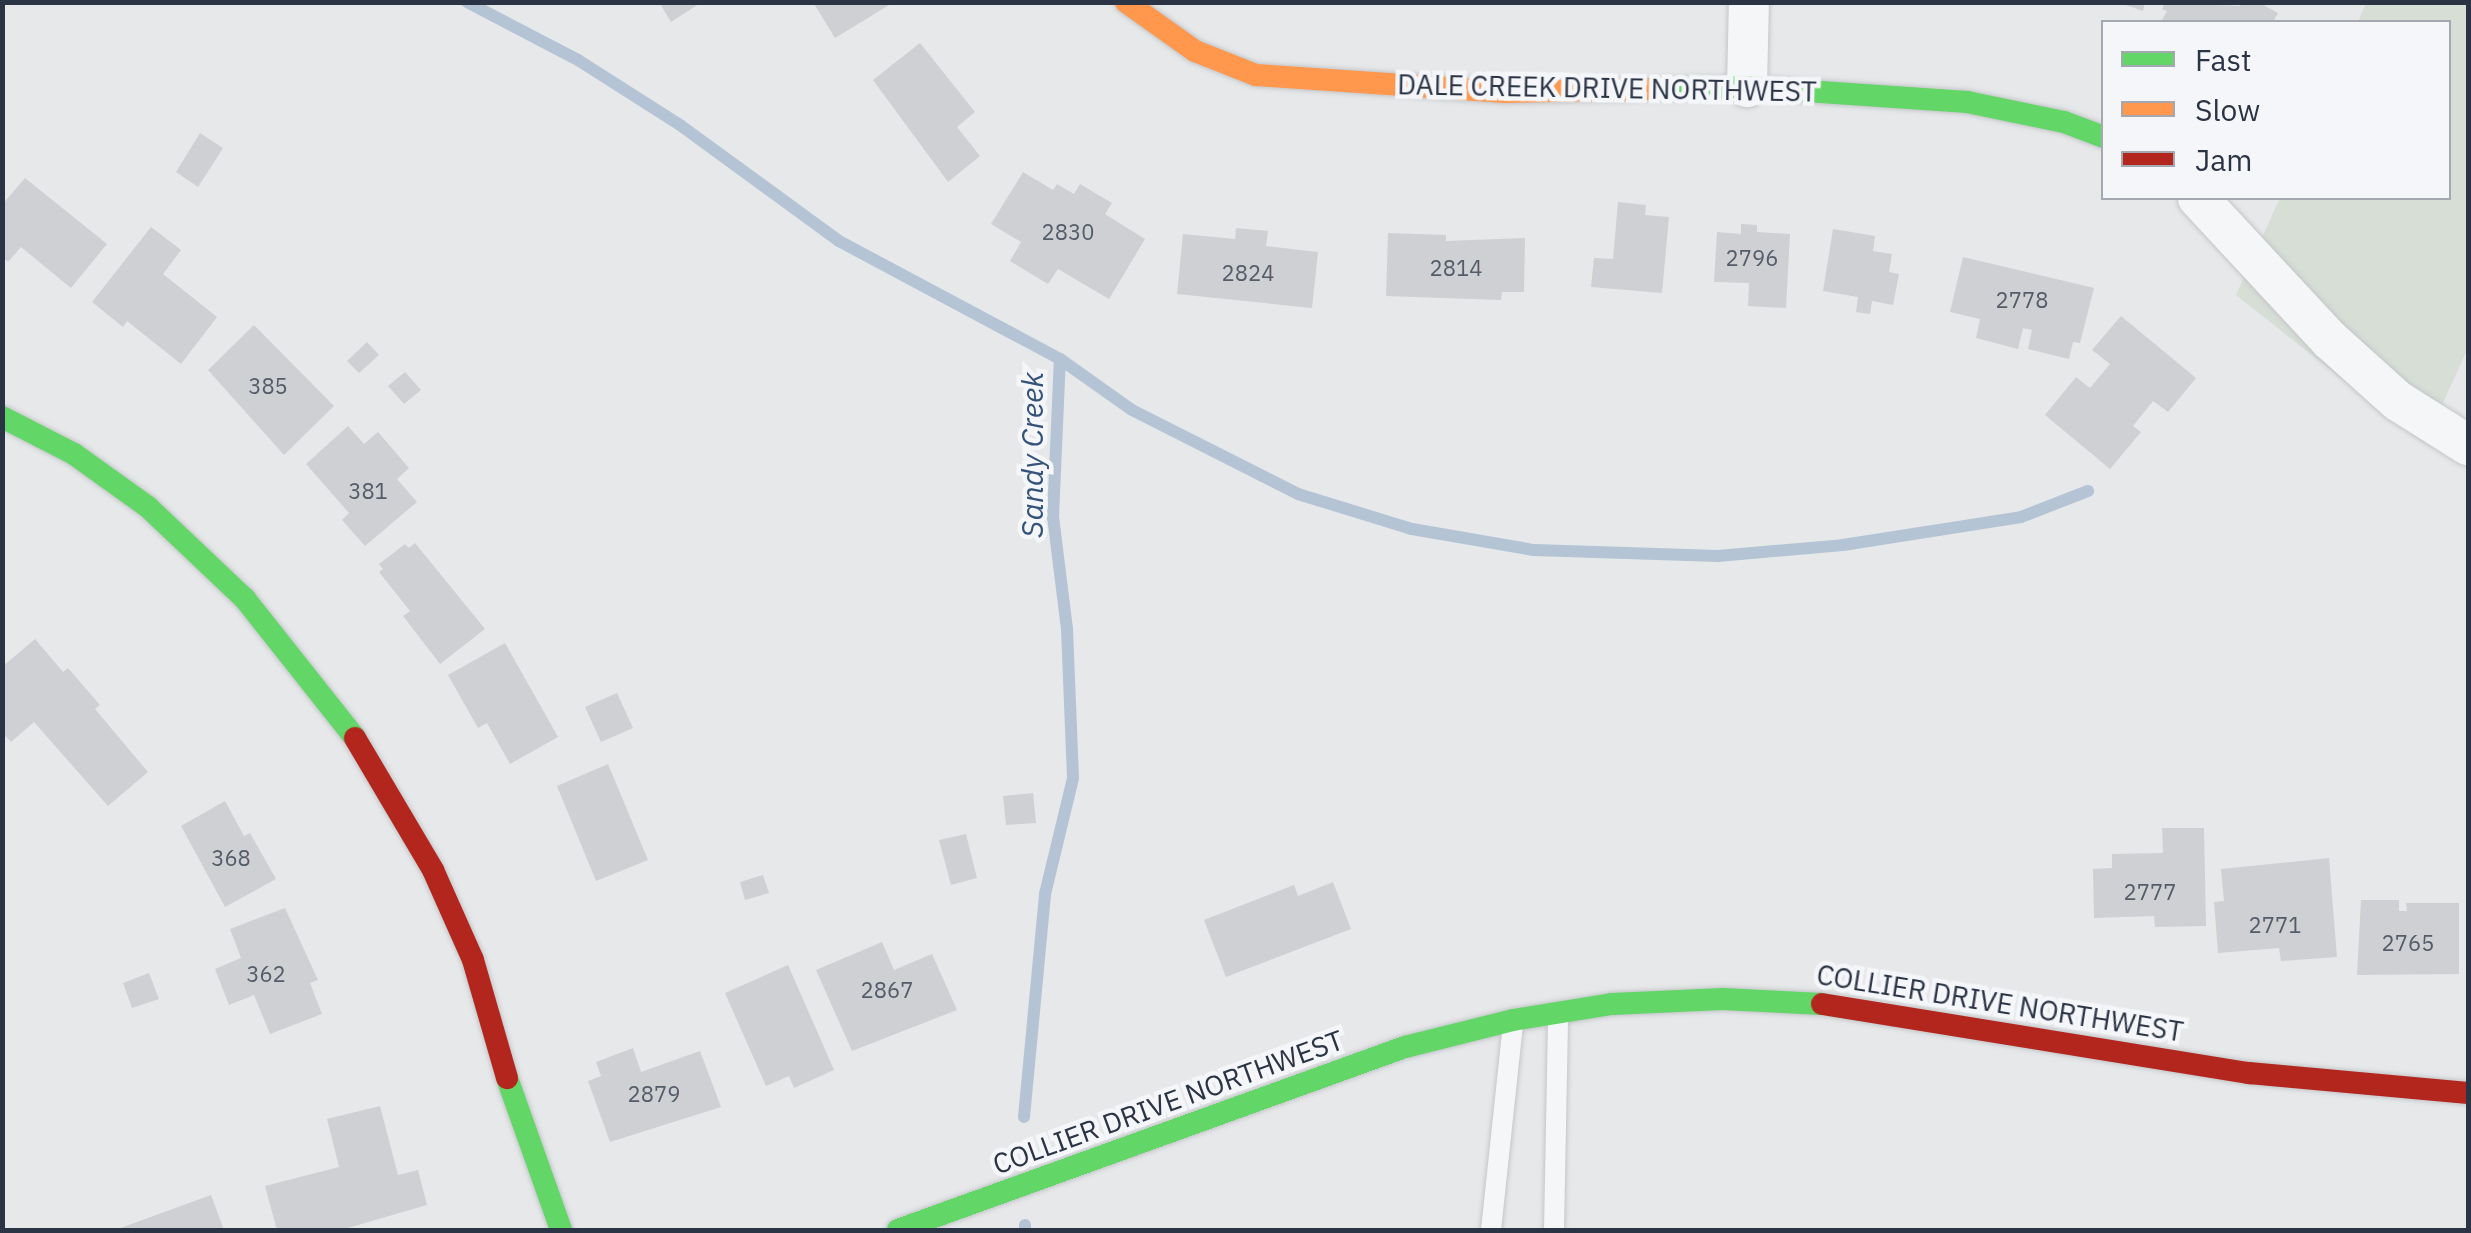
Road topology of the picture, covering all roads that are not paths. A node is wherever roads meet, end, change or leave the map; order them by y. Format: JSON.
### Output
{"nodes":[{"id":1,"x":1126,"y":2,"type":"edge"},
{"id":2,"x":1749,"y":2,"type":"edge"},
{"id":3,"x":1747,"y":87,"type":"junction"},
{"id":4,"x":2101,"y":136,"type":"edge"},
{"id":5,"x":2200,"y":200,"type":"edge"},
{"id":6,"x":2,"y":418,"type":"edge"},
{"id":7,"x":2468,"y":445,"type":"edge"},
{"id":8,"x":1558,"y":1013,"type":"junction"},
{"id":9,"x":1514,"y":1020,"type":"junction"},
{"id":10,"x":2468,"y":1093,"type":"edge"},
{"id":11,"x":561,"y":1230,"type":"edge"},
{"id":12,"x":898,"y":1230,"type":"edge"},
{"id":13,"x":1491,"y":1230,"type":"edge"},
{"id":14,"x":1554,"y":1230,"type":"edge"}],
"edges":[{"from":1,"to":3,"type":"street","name":"DALE CREEK DRIVE NORTHWEST"},
{"from":2,"to":3,"type":"street"},
{"from":3,"to":4,"type":"street","name":"DALE CREEK DRIVE NORTHWEST"},
{"from":5,"to":7,"type":"street"},
{"from":6,"to":11,"type":"street"},
{"from":8,"to":9,"type":"street","name":"COLLIER DRIVE NORTHWEST"},
{"from":8,"to":10,"type":"street","name":"COLLIER DRIVE NORTHWEST"},
{"from":8,"to":14,"type":"lane"},
{"from":9,"to":12,"type":"street","name":"COLLIER DRIVE NORTHWEST"},
{"from":9,"to":13,"type":"lane"}]}
